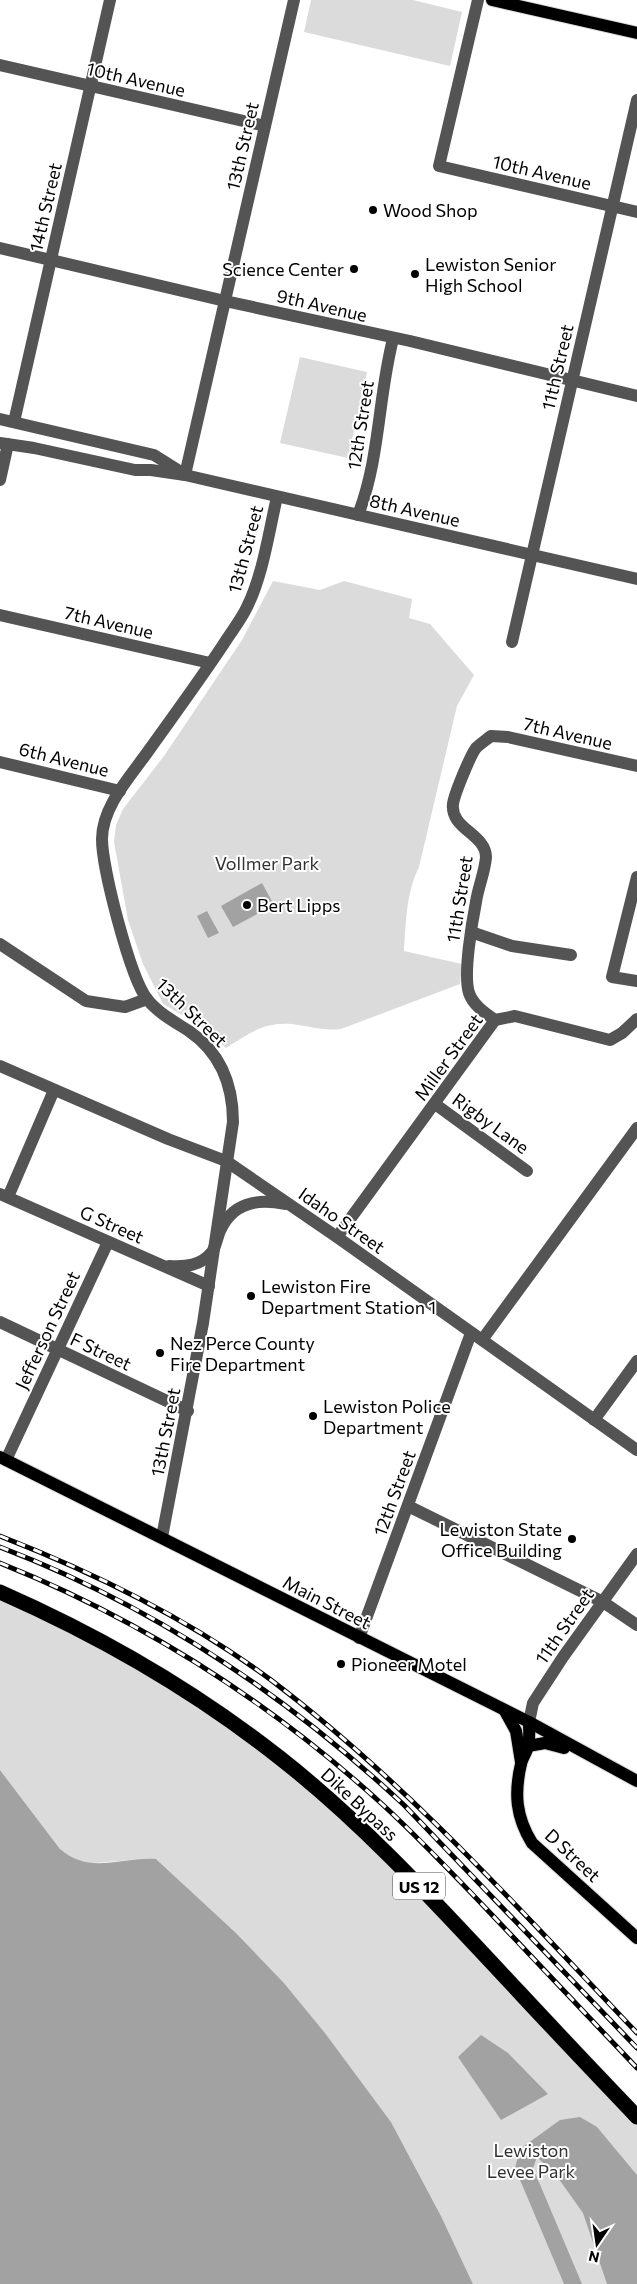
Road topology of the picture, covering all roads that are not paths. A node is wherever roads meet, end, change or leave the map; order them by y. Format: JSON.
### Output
{"nodes":[{"id":1,"x":110,"y":0,"type":"edge"},
{"id":2,"x":294,"y":0,"type":"edge"},
{"id":3,"x":478,"y":0,"type":"edge"},
{"id":4,"x":492,"y":0,"type":"edge"},
{"id":5,"x":637,"y":34,"type":"edge"},
{"id":6,"x":0,"y":65,"type":"edge"},
{"id":7,"x":92,"y":86,"type":"junction"},
{"id":8,"x":637,"y":100,"type":"edge"},
{"id":9,"x":265,"y":126,"type":"junction"},
{"id":10,"x":613,"y":207,"type":"junction"},
{"id":11,"x":637,"y":212,"type":"edge"},
{"id":12,"x":0,"y":248,"type":"edge"},
{"id":13,"x":51,"y":260,"type":"junction"},
{"id":14,"x":225,"y":301,"type":"junction"},
{"id":15,"x":393,"y":339,"type":"junction"},
{"id":16,"x":571,"y":380,"type":"junction"},
{"id":17,"x":637,"y":396,"type":"edge"},
{"id":18,"x":0,"y":418,"type":"edge"},
{"id":19,"x":14,"y":422,"type":"junction"},
{"id":20,"x":4,"y":444,"type":"edge"},
{"id":21,"x":185,"y":475,"type":"junction"},
{"id":22,"x":0,"y":480,"type":"edge"},
{"id":23,"x":277,"y":497,"type":"junction"},
{"id":24,"x":358,"y":515,"type":"junction"},
{"id":25,"x":532,"y":555,"type":"junction"},
{"id":26,"x":637,"y":579,"type":"edge"},
{"id":27,"x":0,"y":615,"type":"edge"},
{"id":28,"x":512,"y":642,"type":"dead end"},
{"id":29,"x":210,"y":664,"type":"junction"},
{"id":30,"x":491,"y":736,"type":"joint"},
{"id":31,"x":0,"y":762,"type":"edge"},
{"id":32,"x":637,"y":766,"type":"edge"},
{"id":33,"x":120,"y":792,"type":"junction"},
{"id":34,"x":637,"y":876,"type":"edge"},
{"id":35,"x":471,"y":932,"type":"junction"},
{"id":36,"x":0,"y":944,"type":"edge"},
{"id":37,"x":571,"y":955,"type":"dead end"},
{"id":38,"x":637,"y":981,"type":"edge"},
{"id":39,"x":147,"y":999,"type":"junction"},
{"id":40,"x":637,"y":1019,"type":"edge"},
{"id":41,"x":495,"y":1020,"type":"junction"},
{"id":42,"x":0,"y":1066,"type":"edge"},
{"id":43,"x":54,"y":1090,"type":"junction"},
{"id":44,"x":435,"y":1104,"type":"junction"},
{"id":45,"x":637,"y":1128,"type":"edge"},
{"id":46,"x":226,"y":1161,"type":"junction"},
{"id":47,"x":527,"y":1171,"type":"dead end"},
{"id":48,"x":2,"y":1195,"type":"edge"},
{"id":49,"x":290,"y":1205,"type":"junction"},
{"id":50,"x":338,"y":1237,"type":"junction"},
{"id":51,"x":108,"y":1242,"type":"junction"},
{"id":52,"x":214,"y":1248,"type":"junction"},
{"id":53,"x":161,"y":1265,"type":"junction"},
{"id":54,"x":209,"y":1286,"type":"junction"},
{"id":55,"x":0,"y":1322,"type":"edge"},
{"id":56,"x":476,"y":1336,"type":"junction"},
{"id":57,"x":57,"y":1349,"type":"junction"},
{"id":58,"x":637,"y":1361,"type":"edge"},
{"id":59,"x":188,"y":1411,"type":"junction"},
{"id":60,"x":594,"y":1420,"type":"junction"},
{"id":61,"x":637,"y":1450,"type":"edge"},
{"id":62,"x":3,"y":1459,"type":"edge"},
{"id":63,"x":408,"y":1506,"type":"junction"},
{"id":64,"x":162,"y":1537,"type":"junction"},
{"id":65,"x":637,"y":1554,"type":"edge"},
{"id":66,"x":0,"y":1592,"type":"edge"},
{"id":67,"x":603,"y":1602,"type":"junction"},
{"id":68,"x":637,"y":1625,"type":"edge"},
{"id":69,"x":359,"y":1638,"type":"junction"},
{"id":70,"x":505,"y":1710,"type":"junction"},
{"id":71,"x":529,"y":1722,"type":"junction"},
{"id":72,"x":528,"y":1746,"type":"junction"},
{"id":73,"x":591,"y":1756,"type":"junction"},
{"id":74,"x":521,"y":1762,"type":"junction"},
{"id":75,"x":637,"y":1781,"type":"edge"},
{"id":76,"x":637,"y":1938,"type":"edge"},
{"id":77,"x":637,"y":2117,"type":"edge"}],
"edges":[{"from":1,"to":7,"type":"street","name":"14th Street"},
{"from":2,"to":9,"type":"street","name":"13th Street"},
{"from":3,"to":10,"type":"street","name":"10th Avenue"},
{"from":4,"to":5,"type":"main road"},
{"from":6,"to":7,"type":"street","name":"10th Avenue"},
{"from":7,"to":9,"type":"street","name":"10th Avenue"},
{"from":7,"to":13,"type":"street","name":"14th Street"},
{"from":8,"to":10,"type":"street","name":"11th Street"},
{"from":9,"to":14,"type":"street","name":"13th Street"},
{"from":10,"to":11,"type":"street","name":"10th Avenue"},
{"from":10,"to":16,"type":"street","name":"11th Street"},
{"from":12,"to":13,"type":"street","name":"9th Avenue"},
{"from":13,"to":14,"type":"street","name":"9th Avenue"},
{"from":13,"to":19,"type":"street","name":"14th Street"},
{"from":14,"to":15,"type":"street","name":"9th Avenue"},
{"from":14,"to":21,"type":"street","name":"13th Street"},
{"from":15,"to":16,"type":"street","name":"9th Avenue"},
{"from":15,"to":24,"type":"street","name":"12th Street"},
{"from":16,"to":17,"type":"street","name":"9th Avenue"},
{"from":16,"to":25,"type":"street","name":"11th Street"},
{"from":18,"to":19,"type":"street","name":"8th Avenue"},
{"from":19,"to":21,"type":"street","name":"8th Avenue"},
{"from":20,"to":21,"type":"street","name":"8th Avenue"},
{"from":20,"to":22,"type":"street"},
{"from":21,"to":23,"type":"street","name":"8th Avenue"},
{"from":23,"to":24,"type":"street","name":"8th Avenue"},
{"from":23,"to":29,"type":"street","name":"13th Street"},
{"from":24,"to":25,"type":"street","name":"8th Avenue"},
{"from":25,"to":26,"type":"street","name":"8th Avenue"},
{"from":25,"to":28,"type":"street","name":"11th Street"},
{"from":27,"to":29,"type":"street","name":"7th Avenue"},
{"from":29,"to":33,"type":"street","name":"13th Street"},
{"from":30,"to":32,"type":"street","name":"7th Avenue"},
{"from":30,"to":35,"type":"street","name":"11th Street"},
{"from":31,"to":33,"type":"street","name":"6th Avenue"},
{"from":33,"to":39,"type":"street","name":"13th Street"},
{"from":34,"to":38,"type":"street"},
{"from":35,"to":37,"type":"street"},
{"from":35,"to":41,"type":"street","name":"11th Street"},
{"from":36,"to":39,"type":"street"},
{"from":39,"to":46,"type":"street","name":"13th Street"},
{"from":40,"to":41,"type":"street","name":"Miller Street"},
{"from":41,"to":44,"type":"street","name":"Miller Street"},
{"from":42,"to":43,"type":"street","name":"Idaho Street"},
{"from":43,"to":46,"type":"street","name":"Idaho Street"},
{"from":43,"to":48,"type":"street"},
{"from":44,"to":47,"type":"street","name":"Rigby Lane"},
{"from":44,"to":50,"type":"street","name":"Miller Street"},
{"from":45,"to":56,"type":"street","name":"12th Street"},
{"from":46,"to":49,"type":"street","name":"Idaho Street"},
{"from":46,"to":52,"type":"street","name":"13th Street"},
{"from":48,"to":51,"type":"street","name":"G Street"},
{"from":49,"to":50,"type":"street","name":"Idaho Street"},
{"from":49,"to":52,"type":"street"},
{"from":50,"to":56,"type":"street","name":"Idaho Street"},
{"from":51,"to":53,"type":"street","name":"G Street"},
{"from":51,"to":57,"type":"street","name":"Jefferson Street"},
{"from":52,"to":53,"type":"street"},
{"from":52,"to":54,"type":"street","name":"13th Street"},
{"from":53,"to":54,"type":"street","name":"G Street"},
{"from":54,"to":59,"type":"street","name":"13th Street"},
{"from":55,"to":57,"type":"street","name":"F Street"},
{"from":56,"to":60,"type":"street","name":"Idaho Street"},
{"from":56,"to":63,"type":"street","name":"12th Street"},
{"from":57,"to":59,"type":"street","name":"F Street"},
{"from":57,"to":62,"type":"street","name":"Jefferson Street"},
{"from":58,"to":60,"type":"street"},
{"from":59,"to":64,"type":"street","name":"13th Street"},
{"from":60,"to":61,"type":"street","name":"Idaho Street"},
{"from":62,"to":64,"type":"main road","name":"Main Street"},
{"from":63,"to":67,"type":"street"},
{"from":63,"to":69,"type":"street","name":"12th Street"},
{"from":64,"to":69,"type":"main road","name":"Main Street"},
{"from":65,"to":67,"type":"street","name":"11th Street"},
{"from":66,"to":77,"type":"highway","name":"Dike Bypass","number":"US 12"},
{"from":67,"to":68,"type":"street"},
{"from":67,"to":71,"type":"street","name":"11th Street"},
{"from":69,"to":70,"type":"main road","name":"Main Street"},
{"from":70,"to":71,"type":"main road","name":"Main Street"},
{"from":70,"to":74,"type":"main road"},
{"from":71,"to":72,"type":"main road","name":"D Street"},
{"from":71,"to":73,"type":"main road","name":"Main Street"},
{"from":72,"to":73,"type":"main road"},
{"from":72,"to":74,"type":"main road","name":"D Street"},
{"from":73,"to":75,"type":"main road","name":"Main Street"},
{"from":74,"to":76,"type":"main road","name":"D Street"}]}
